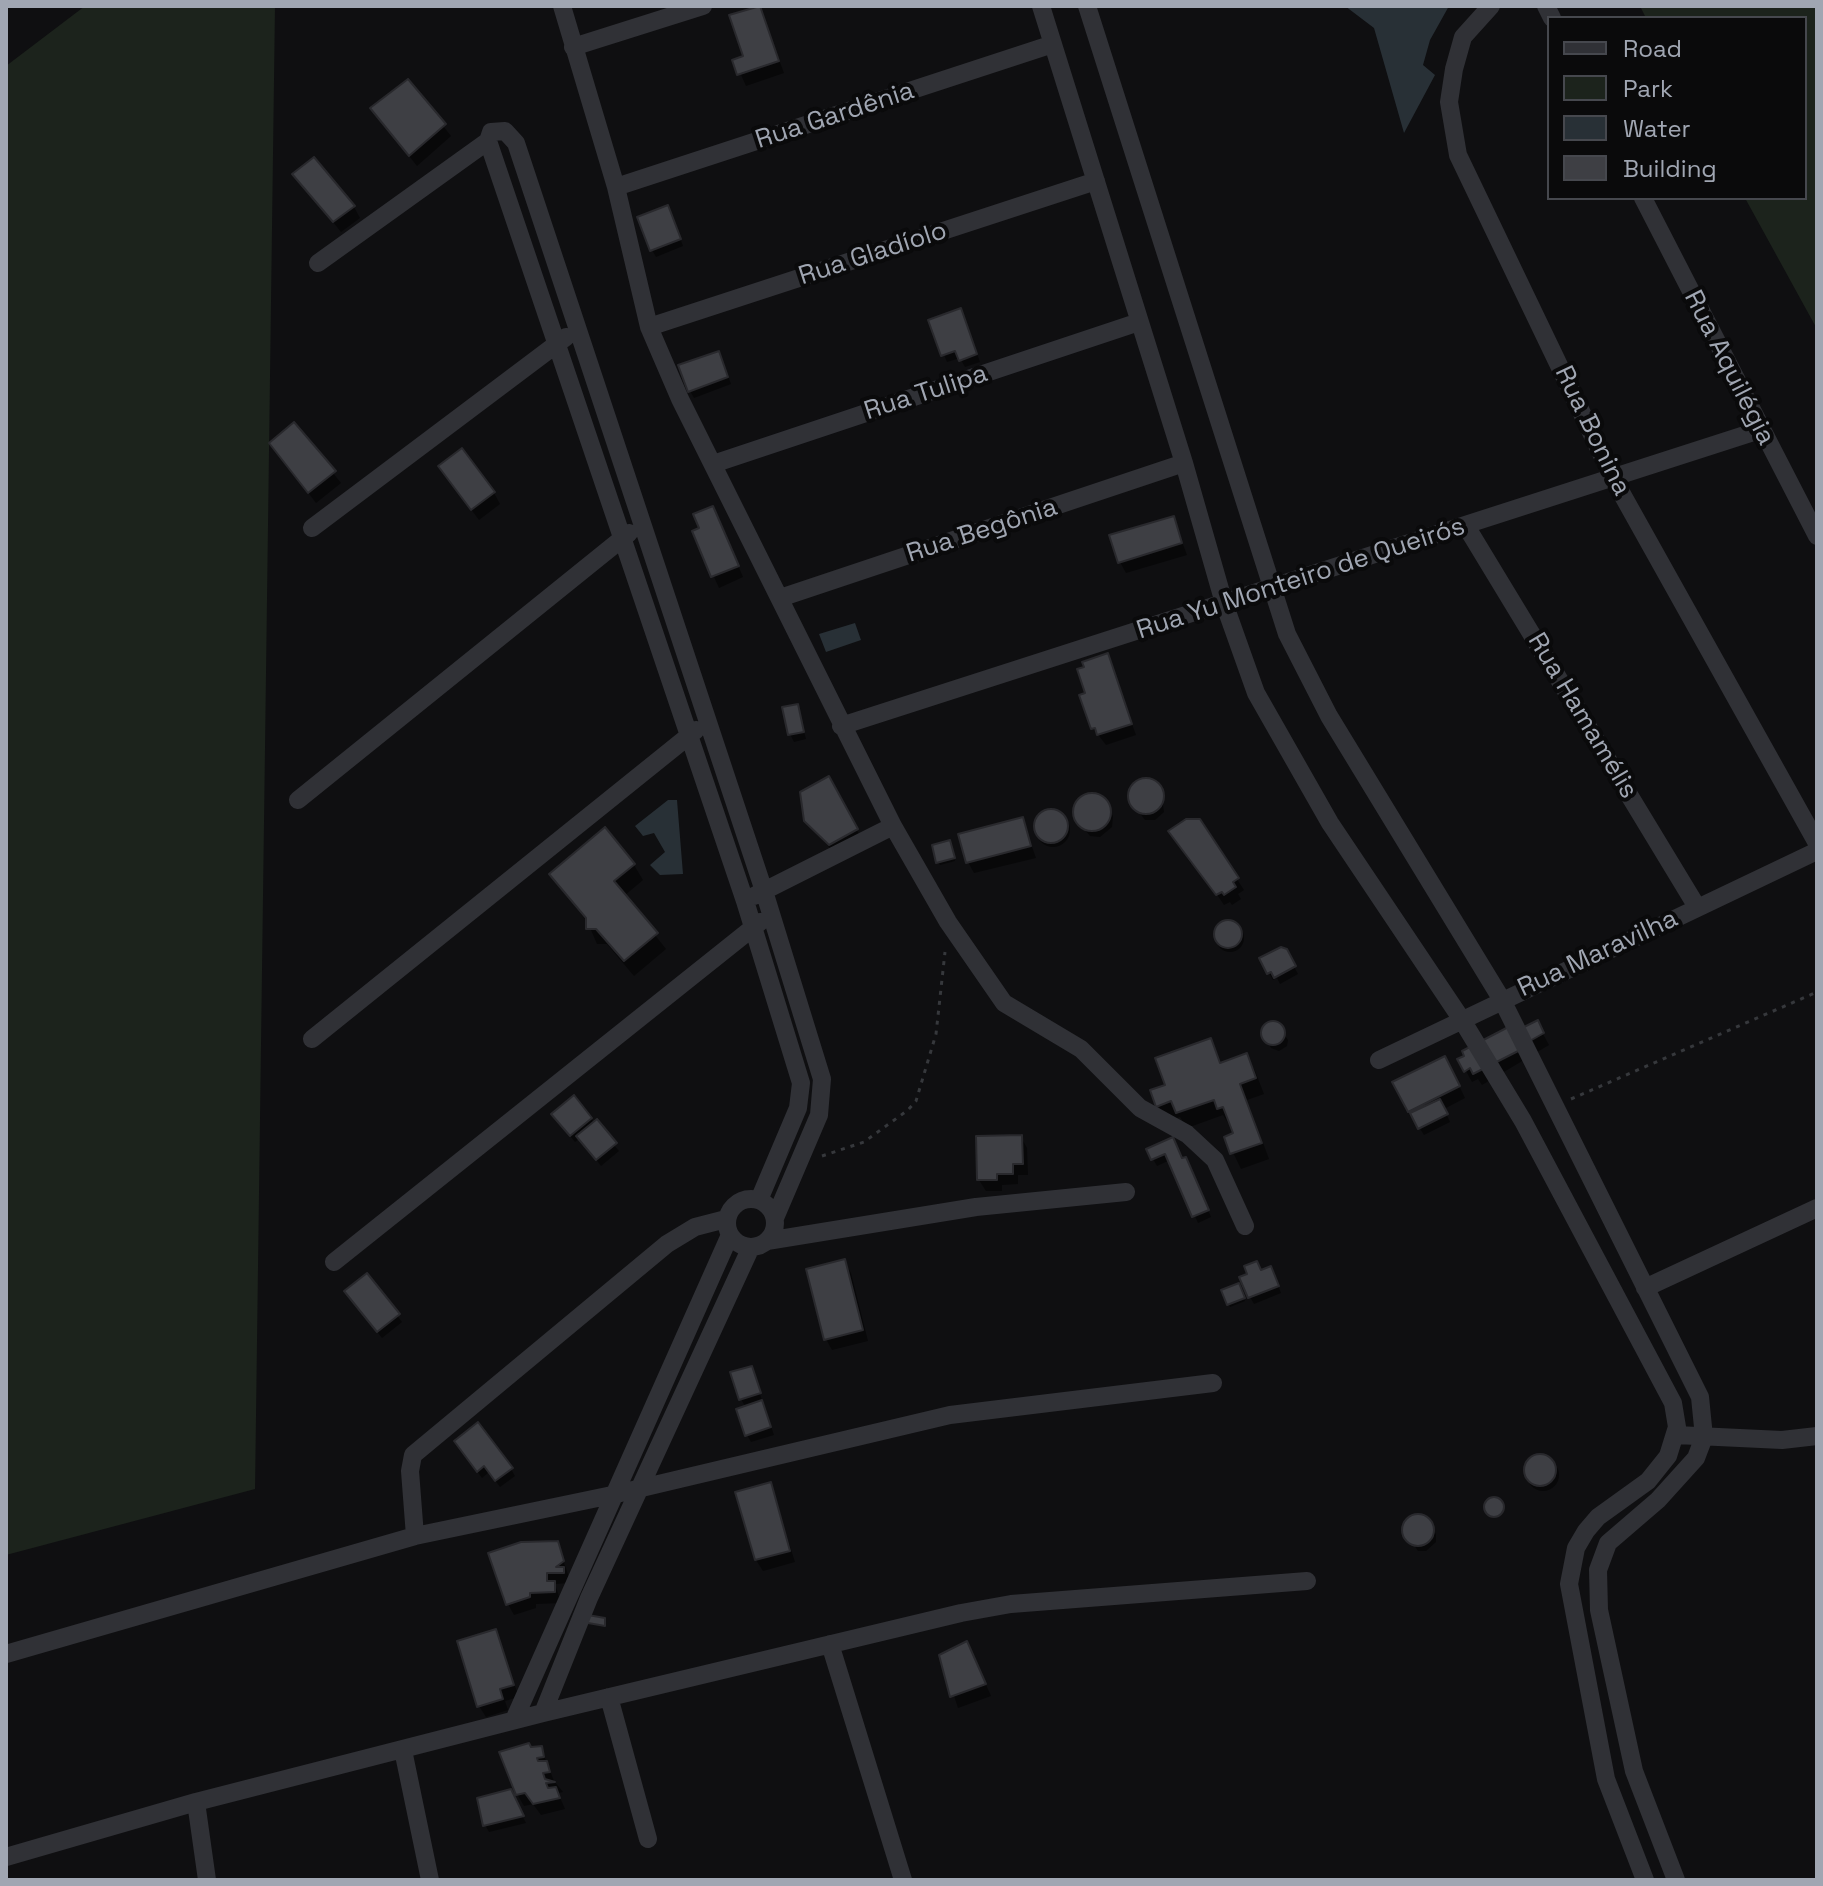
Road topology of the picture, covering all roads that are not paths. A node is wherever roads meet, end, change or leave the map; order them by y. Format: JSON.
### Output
{"nodes":[{"id":1,"x":562,"y":6,"type":"edge"},
{"id":2,"x":703,"y":6,"type":"edge"},
{"id":3,"x":1041,"y":6,"type":"edge"},
{"id":4,"x":1087,"y":6,"type":"edge"},
{"id":5,"x":1491,"y":6,"type":"edge"},
{"id":6,"x":1053,"y":44,"type":"junction"},
{"id":7,"x":573,"y":47,"type":"junction"},
{"id":8,"x":488,"y":141,"type":"junction"},
{"id":9,"x":1096,"y":181,"type":"junction"},
{"id":10,"x":616,"y":187,"type":"junction"},
{"id":11,"x":1644,"y":200,"type":"edge"},
{"id":12,"x":318,"y":263,"type":"dead end"},
{"id":13,"x":1139,"y":322,"type":"junction"},
{"id":14,"x":649,"y":327,"type":"junction"},
{"id":15,"x":578,"y":331,"type":"junction"},
{"id":16,"x":556,"y":342,"type":"junction"},
{"id":17,"x":1760,"y":430,"type":"junction"},
{"id":18,"x":1184,"y":463,"type":"junction"},
{"id":19,"x":713,"y":464,"type":"junction"},
{"id":20,"x":1613,"y":478,"type":"junction"},
{"id":21,"x":643,"y":521,"type":"junction"},
{"id":22,"x":1466,"y":526,"type":"junction"},
{"id":23,"x":312,"y":528,"type":"dead end"},
{"id":24,"x":1817,"y":536,"type":"edge"},
{"id":25,"x":620,"y":540,"type":"junction"},
{"id":26,"x":1270,"y":590,"type":"junction"},
{"id":27,"x":780,"y":598,"type":"junction"},
{"id":28,"x":1224,"y":603,"type":"junction"},
{"id":29,"x":709,"y":723,"type":"junction"},
{"id":30,"x":841,"y":726,"type":"junction"},
{"id":31,"x":688,"y":736,"type":"junction"},
{"id":32,"x":298,"y":800,"type":"dead end"},
{"id":33,"x":893,"y":826,"type":"junction"},
{"id":34,"x":1817,"y":843,"type":"edge"},
{"id":35,"x":1817,"y":851,"type":"edge"},
{"id":36,"x":764,"y":891,"type":"junction"},
{"id":37,"x":745,"y":901,"type":"junction"},
{"id":38,"x":1697,"y":907,"type":"junction"},
{"id":39,"x":772,"y":915,"type":"junction"},
{"id":40,"x":752,"y":927,"type":"junction"},
{"id":41,"x":1502,"y":1000,"type":"junction"},
{"id":42,"x":1462,"y":1020,"type":"junction"},
{"id":43,"x":312,"y":1039,"type":"dead end"},
{"id":44,"x":1379,"y":1060,"type":"dead end"},
{"id":45,"x":1553,"y":1107,"type":"junction"},
{"id":46,"x":1523,"y":1121,"type":"junction"},
{"id":47,"x":1126,"y":1192,"type":"dead end"},
{"id":48,"x":759,"y":1200,"type":"junction"},
{"id":49,"x":1817,"y":1208,"type":"edge"},
{"id":50,"x":775,"y":1218,"type":"junction"},
{"id":51,"x":1245,"y":1226,"type":"dead end"},
{"id":52,"x":728,"y":1227,"type":"junction"},
{"id":53,"x":759,"y":1244,"type":"junction"},
{"id":54,"x":334,"y":1262,"type":"dead end"},
{"id":55,"x":1645,"y":1288,"type":"junction"},
{"id":56,"x":1213,"y":1383,"type":"dead end"},
{"id":57,"x":1676,"y":1435,"type":"junction"},
{"id":58,"x":1817,"y":1436,"type":"edge"},
{"id":59,"x":1704,"y":1437,"type":"junction"},
{"id":60,"x":641,"y":1489,"type":"junction"},
{"id":61,"x":612,"y":1495,"type":"junction"},
{"id":62,"x":415,"y":1536,"type":"junction"},
{"id":63,"x":1307,"y":1581,"type":"dead end"},
{"id":64,"x":830,"y":1644,"type":"junction"},
{"id":65,"x":6,"y":1654,"type":"edge"},
{"id":66,"x":609,"y":1697,"type":"junction"},
{"id":67,"x":543,"y":1713,"type":"junction"},
{"id":68,"x":514,"y":1720,"type":"junction"},
{"id":69,"x":403,"y":1750,"type":"junction"},
{"id":70,"x":1634,"y":1771,"type":"junction"},
{"id":71,"x":1606,"y":1779,"type":"junction"},
{"id":72,"x":196,"y":1802,"type":"junction"},
{"id":73,"x":648,"y":1839,"type":"dead end"},
{"id":74,"x":6,"y":1857,"type":"edge"},
{"id":75,"x":207,"y":1880,"type":"edge"},
{"id":76,"x":430,"y":1880,"type":"edge"},
{"id":77,"x":903,"y":1880,"type":"edge"},
{"id":78,"x":1645,"y":1880,"type":"edge"},
{"id":79,"x":1676,"y":1880,"type":"edge"}],
"edges":[{"from":1,"to":7,"type":"street"},
{"from":2,"to":7,"type":"street"},
{"from":3,"to":6,"type":"street"},
{"from":4,"to":26,"type":"street"},
{"from":5,"to":20,"type":"street","name":"Rua Bonina"},
{"from":6,"to":9,"type":"street"},
{"from":6,"to":10,"type":"street","name":"Rua Gardênia"},
{"from":7,"to":10,"type":"street"},
{"from":8,"to":12,"type":"street"},
{"from":8,"to":15,"type":"street"},
{"from":8,"to":16,"type":"street"},
{"from":9,"to":13,"type":"street"},
{"from":9,"to":14,"type":"street","name":"Rua Gladíolo"},
{"from":10,"to":14,"type":"street"},
{"from":11,"to":17,"type":"street","name":"Rua Aquilégia"},
{"from":13,"to":18,"type":"street"},
{"from":13,"to":19,"type":"street","name":"Rua Tulipa"},
{"from":14,"to":19,"type":"street"},
{"from":15,"to":16,"type":"street"},
{"from":15,"to":21,"type":"street"},
{"from":16,"to":23,"type":"street"},
{"from":16,"to":25,"type":"street"},
{"from":17,"to":20,"type":"street","name":"Rua Yu Monteiro de Queirós"},
{"from":17,"to":24,"type":"street","name":"Rua Aquilégia"},
{"from":18,"to":27,"type":"street","name":"Rua Begônia"},
{"from":18,"to":28,"type":"street"},
{"from":19,"to":27,"type":"street"},
{"from":20,"to":22,"type":"street","name":"Rua Yu Monteiro de Queirós"},
{"from":20,"to":34,"type":"street","name":"Rua Bonina"},
{"from":21,"to":25,"type":"street"},
{"from":21,"to":29,"type":"street"},
{"from":22,"to":26,"type":"street","name":"Rua Yu Monteiro de Queirós"},
{"from":22,"to":38,"type":"street","name":"Rua Hamamélis"},
{"from":25,"to":31,"type":"street"},
{"from":25,"to":32,"type":"street"},
{"from":26,"to":28,"type":"street","name":"Rua Yu Monteiro de Queirós"},
{"from":26,"to":41,"type":"street"},
{"from":27,"to":30,"type":"street"},
{"from":28,"to":30,"type":"street","name":"Rua Yu Monteiro de Queirós"},
{"from":28,"to":42,"type":"street"},
{"from":29,"to":31,"type":"street"},
{"from":29,"to":36,"type":"street"},
{"from":30,"to":33,"type":"street"},
{"from":31,"to":37,"type":"street"},
{"from":31,"to":43,"type":"street"},
{"from":33,"to":36,"type":"street"},
{"from":33,"to":51,"type":"street"},
{"from":35,"to":38,"type":"street","name":"Rua Maravilha"},
{"from":36,"to":37,"type":"street"},
{"from":36,"to":39,"type":"street"},
{"from":37,"to":40,"type":"street"},
{"from":38,"to":41,"type":"street","name":"Rua Maravilha"},
{"from":39,"to":40,"type":"street"},
{"from":39,"to":50,"type":"street"},
{"from":40,"to":48,"type":"street"},
{"from":40,"to":54,"type":"street"},
{"from":41,"to":42,"type":"street","name":"Rua Maravilha"},
{"from":41,"to":45,"type":"street"},
{"from":42,"to":44,"type":"street","name":"Rua Maravilha"},
{"from":42,"to":46,"type":"street"},
{"from":45,"to":46,"type":"street"},
{"from":45,"to":55,"type":"street"},
{"from":46,"to":57,"type":"street"},
{"from":47,"to":53,"type":"street"},
{"from":48,"to":50,"type":"street"},
{"from":48,"to":52,"type":"street"},
{"from":49,"to":55,"type":"street"},
{"from":50,"to":53,"type":"street"},
{"from":52,"to":53,"type":"street"},
{"from":52,"to":61,"type":"street"},
{"from":52,"to":62,"type":"street"},
{"from":53,"to":60,"type":"street"},
{"from":55,"to":59,"type":"street"},
{"from":56,"to":60,"type":"street"},
{"from":57,"to":59,"type":"street"},
{"from":57,"to":71,"type":"street"},
{"from":58,"to":59,"type":"street"},
{"from":59,"to":70,"type":"street"},
{"from":60,"to":61,"type":"street"},
{"from":60,"to":67,"type":"street"},
{"from":61,"to":62,"type":"street"},
{"from":61,"to":68,"type":"street"},
{"from":62,"to":65,"type":"street"},
{"from":63,"to":64,"type":"street"},
{"from":64,"to":66,"type":"street"},
{"from":64,"to":77,"type":"street"},
{"from":66,"to":67,"type":"street"},
{"from":66,"to":73,"type":"street"},
{"from":67,"to":68,"type":"street"},
{"from":68,"to":69,"type":"street"},
{"from":69,"to":72,"type":"street"},
{"from":69,"to":76,"type":"street"},
{"from":70,"to":71,"type":"street"},
{"from":70,"to":79,"type":"street"},
{"from":71,"to":78,"type":"street"},
{"from":72,"to":74,"type":"street"},
{"from":72,"to":75,"type":"street"}]}
